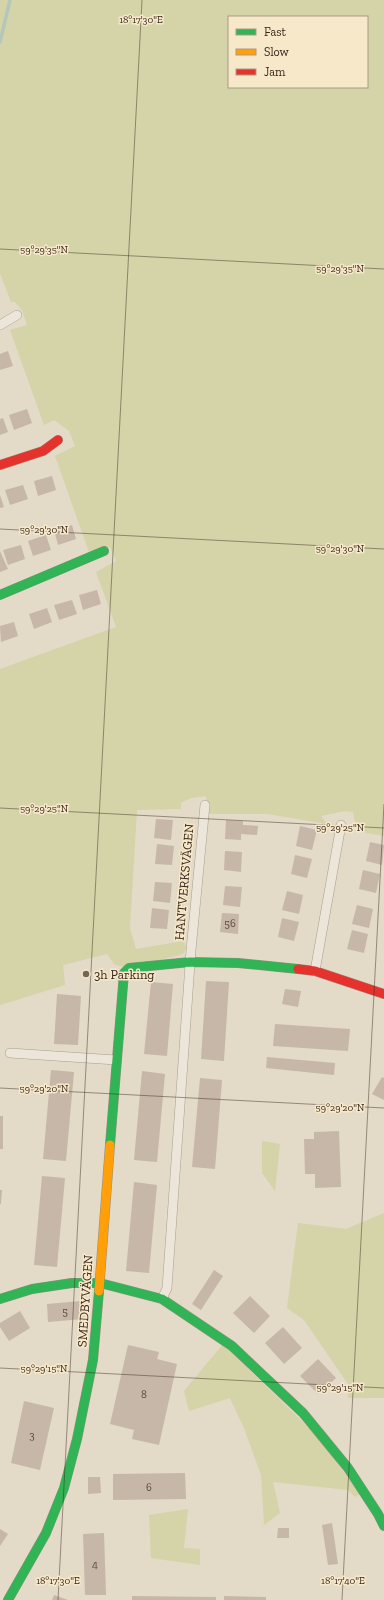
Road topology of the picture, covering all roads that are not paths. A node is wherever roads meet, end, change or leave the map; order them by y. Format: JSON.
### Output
{"nodes":[{"id":1,"x":18,"y":314,"type":"dead end"},
{"id":2,"x":0,"y":325,"type":"edge"},
{"id":3,"x":58,"y":440,"type":"dead end"},
{"id":4,"x":0,"y":465,"type":"edge"},
{"id":5,"x":104,"y":551,"type":"dead end"},
{"id":6,"x":0,"y":595,"type":"edge"},
{"id":7,"x":205,"y":805,"type":"dead end"},
{"id":8,"x":341,"y":824,"type":"dead end"},
{"id":9,"x":190,"y":962,"type":"junction"},
{"id":10,"x":315,"y":971,"type":"junction"},
{"id":11,"x":384,"y":994,"type":"edge"},
{"id":12,"x":10,"y":1053,"type":"dead end"},
{"id":13,"x":116,"y":1060,"type":"junction"},
{"id":14,"x":100,"y":1283,"type":"junction"},
{"id":15,"x":0,"y":1299,"type":"edge"},
{"id":16,"x":162,"y":1299,"type":"junction"},
{"id":17,"x":384,"y":1526,"type":"edge"},
{"id":18,"x":8,"y":1600,"type":"edge"}],
"edges":[{"from":1,"to":2,"type":"street"},
{"from":3,"to":4,"type":"street"},
{"from":5,"to":6,"type":"street"},
{"from":7,"to":9,"type":"street","name":"HANTVERKSVÄGEN"},
{"from":8,"to":10,"type":"street"},
{"from":9,"to":10,"type":"street"},
{"from":9,"to":13,"type":"street","name":"SMEDBYVÄGEN"},
{"from":9,"to":16,"type":"street"},
{"from":10,"to":11,"type":"street"},
{"from":12,"to":13,"type":"street"},
{"from":13,"to":14,"type":"street","name":"SMEDBYVÄGEN"},
{"from":14,"to":15,"type":"street"},
{"from":14,"to":16,"type":"street"},
{"from":14,"to":18,"type":"street","name":"SMEDBYVÄGEN"},
{"from":16,"to":17,"type":"street"}]}
